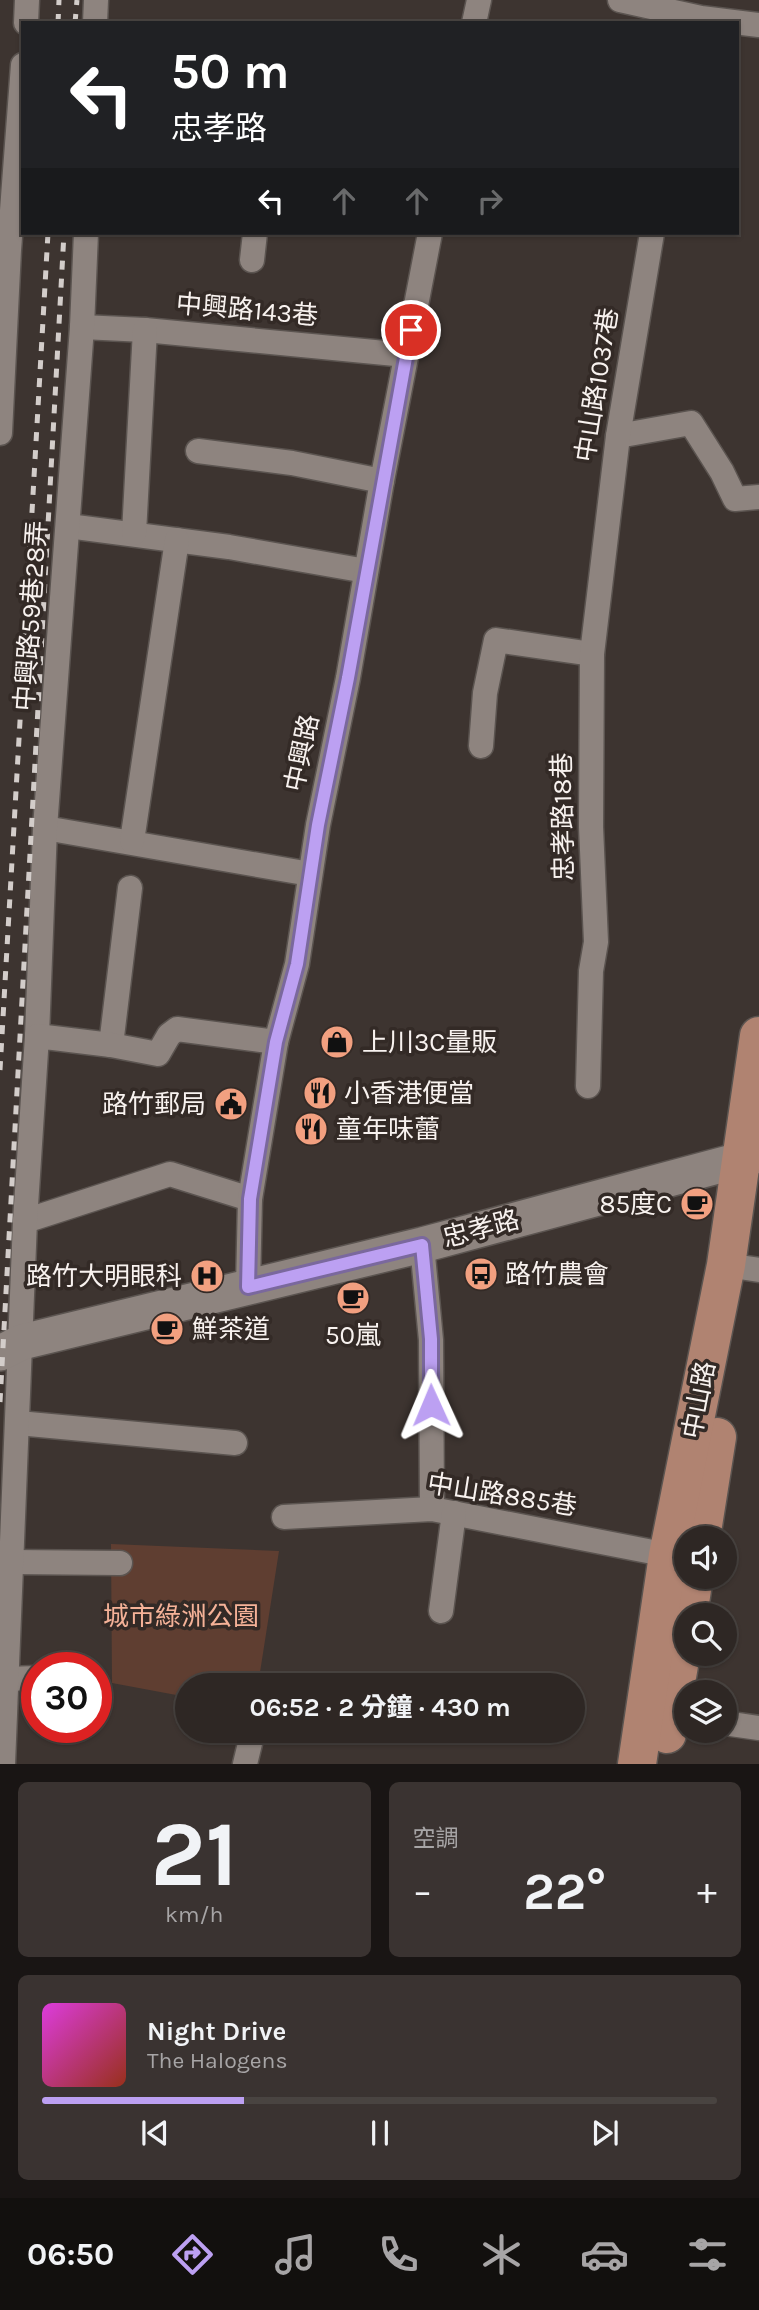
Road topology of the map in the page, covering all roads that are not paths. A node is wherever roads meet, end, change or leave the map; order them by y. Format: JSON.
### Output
{"nodes":[{"id":1,"x":27,"y":0,"type":"edge"},
{"id":2,"x":96,"y":0,"type":"edge"},
{"id":3,"x":479,"y":0,"type":"edge"},
{"id":4,"x":620,"y":0,"type":"edge"},
{"id":5,"x":26,"y":21,"type":"edge"},
{"id":6,"x":95,"y":21,"type":"edge"},
{"id":7,"x":474,"y":21,"type":"edge"},
{"id":8,"x":726,"y":21,"type":"edge"},
{"id":9,"x":739,"y":23,"type":"edge"},
{"id":10,"x":759,"y":25,"type":"edge"},
{"id":11,"x":21,"y":73,"type":"edge"},
{"id":12,"x":9,"y":123,"type":"edge"},
{"id":13,"x":86,"y":235,"type":"edge"},
{"id":14,"x":255,"y":235,"type":"edge"},
{"id":15,"x":430,"y":235,"type":"edge"},
{"id":16,"x":652,"y":235,"type":"edge"},
{"id":17,"x":4,"y":250,"type":"edge"},
{"id":18,"x":252,"y":260,"type":"dead end"},
{"id":19,"x":82,"y":327,"type":"junction"},
{"id":20,"x":145,"y":330,"type":"junction"},
{"id":21,"x":406,"y":355,"type":"junction"},
{"id":22,"x":1,"y":381,"type":"edge"},
{"id":23,"x":0,"y":433,"type":"edge"},
{"id":24,"x":618,"y":436,"type":"junction"},
{"id":25,"x":198,"y":451,"type":"dead end"},
{"id":26,"x":382,"y":481,"type":"junction"},
{"id":27,"x":759,"y":497,"type":"edge"},
{"id":28,"x":68,"y":526,"type":"junction"},
{"id":29,"x":134,"y":533,"type":"junction"},
{"id":30,"x":177,"y":540,"type":"junction"},
{"id":31,"x":604,"y":548,"type":"joint"},
{"id":32,"x":366,"y":571,"type":"junction"},
{"id":33,"x":592,"y":654,"type":"junction"},
{"id":34,"x":481,"y":746,"type":"dead end"},
{"id":35,"x":45,"y":828,"type":"junction"},
{"id":36,"x":132,"y":841,"type":"junction"},
{"id":37,"x":310,"y":874,"type":"junction"},
{"id":38,"x":130,"y":888,"type":"dead end"},
{"id":39,"x":37,"y":1036,"type":"junction"},
{"id":40,"x":759,"y":1036,"type":"edge"},
{"id":41,"x":276,"y":1042,"type":"junction"},
{"id":42,"x":111,"y":1045,"type":"junction"},
{"id":43,"x":588,"y":1086,"type":"dead end"},
{"id":44,"x":753,"y":1165,"type":"edge"},
{"id":45,"x":250,"y":1199,"type":"junction"},
{"id":46,"x":26,"y":1221,"type":"junction"},
{"id":47,"x":422,"y":1245,"type":"junction"},
{"id":48,"x":743,"y":1267,"type":"edge"},
{"id":49,"x":248,"y":1287,"type":"junction"},
{"id":50,"x":11,"y":1348,"type":"edge"},
{"id":51,"x":18,"y":1423,"type":"junction"},
{"id":52,"x":236,"y":1443,"type":"dead end"},
{"id":53,"x":443,"y":1511,"type":"junction"},
{"id":54,"x":284,"y":1517,"type":"dead end"},
{"id":55,"x":694,"y":1526,"type":"edge"},
{"id":56,"x":674,"y":1554,"type":"edge"},
{"id":57,"x":12,"y":1563,"type":"junction"},
{"id":58,"x":120,"y":1563,"type":"dead end"},
{"id":59,"x":680,"y":1589,"type":"edge"},
{"id":60,"x":441,"y":1611,"type":"dead end"},
{"id":61,"x":6,"y":1679,"type":"junction"},
{"id":62,"x":21,"y":1679,"type":"edge"},
{"id":63,"x":737,"y":1725,"type":"edge"},
{"id":64,"x":759,"y":1728,"type":"edge"},
{"id":65,"x":674,"y":1729,"type":"edge"},
{"id":66,"x":250,"y":1743,"type":"edge"},
{"id":67,"x":3,"y":1764,"type":"edge"},
{"id":68,"x":245,"y":1764,"type":"edge"},
{"id":69,"x":637,"y":1764,"type":"edge"},
{"id":70,"x":662,"y":1764,"type":"edge"}],
"edges":[{"from":1,"to":5,"type":"street"},
{"from":2,"to":6,"type":"street"},
{"from":3,"to":7,"type":"street"},
{"from":4,"to":8,"type":"street"},
{"from":9,"to":10,"type":"street"},
{"from":11,"to":12,"type":"street"},
{"from":12,"to":17,"type":"street"},
{"from":13,"to":19,"type":"street","name":"中興路59巷28弄"},
{"from":14,"to":18,"type":"street"},
{"from":15,"to":21,"type":"street","name":"中興路"},
{"from":16,"to":24,"type":"street","name":"中山路1037巷"},
{"from":17,"to":22,"type":"street"},
{"from":19,"to":20,"type":"street","name":"中興路143巷"},
{"from":19,"to":28,"type":"street","name":"中興路59巷28弄"},
{"from":20,"to":21,"type":"street","name":"中興路143巷"},
{"from":20,"to":29,"type":"street"},
{"from":21,"to":26,"type":"street","name":"中興路"},
{"from":22,"to":23,"type":"street"},
{"from":24,"to":27,"type":"street"},
{"from":24,"to":31,"type":"street","name":"中山路1037巷"},
{"from":25,"to":26,"type":"street"},
{"from":26,"to":32,"type":"street","name":"中興路"},
{"from":28,"to":29,"type":"street"},
{"from":28,"to":35,"type":"street","name":"中興路59巷28弄"},
{"from":29,"to":30,"type":"street"},
{"from":30,"to":32,"type":"street"},
{"from":30,"to":36,"type":"street"},
{"from":31,"to":33,"type":"street","name":"忠孝路18巷"},
{"from":32,"to":37,"type":"street","name":"中興路"},
{"from":33,"to":34,"type":"street"},
{"from":33,"to":43,"type":"street","name":"忠孝路18巷"},
{"from":35,"to":36,"type":"street"},
{"from":35,"to":39,"type":"street","name":"中興路59巷28弄"},
{"from":36,"to":37,"type":"street"},
{"from":37,"to":41,"type":"street","name":"中興路"},
{"from":38,"to":42,"type":"street"},
{"from":39,"to":42,"type":"street"},
{"from":39,"to":46,"type":"street","name":"中興路59巷28弄"},
{"from":40,"to":44,"type":"main road","name":"中山路"},
{"from":41,"to":42,"type":"street"},
{"from":41,"to":45,"type":"street","name":"中興路"},
{"from":44,"to":47,"type":"street","name":"忠孝路"},
{"from":44,"to":48,"type":"main road","name":"中山路"},
{"from":45,"to":46,"type":"street"},
{"from":45,"to":49,"type":"street","name":"中興路"},
{"from":46,"to":50,"type":"street","name":"中興路59巷28弄"},
{"from":47,"to":49,"type":"street","name":"忠孝路"},
{"from":47,"to":53,"type":"street"},
{"from":48,"to":55,"type":"main road","name":"中山路"},
{"from":49,"to":50,"type":"street","name":"忠孝路"},
{"from":50,"to":51,"type":"street","name":"中興路59巷28弄"},
{"from":51,"to":52,"type":"street"},
{"from":51,"to":57,"type":"street","name":"中興路59巷28弄"},
{"from":53,"to":54,"type":"street","name":"中山路885巷"},
{"from":53,"to":56,"type":"street","name":"中山路885巷"},
{"from":53,"to":60,"type":"street"},
{"from":57,"to":58,"type":"street"},
{"from":57,"to":61,"type":"street","name":"中興路59巷28弄"},
{"from":59,"to":69,"type":"main road","name":"中山路"},
{"from":61,"to":62,"type":"street"},
{"from":61,"to":67,"type":"street","name":"中興路59巷28弄"},
{"from":63,"to":64,"type":"street"},
{"from":65,"to":70,"type":"main road"},
{"from":66,"to":68,"type":"street"}]}
